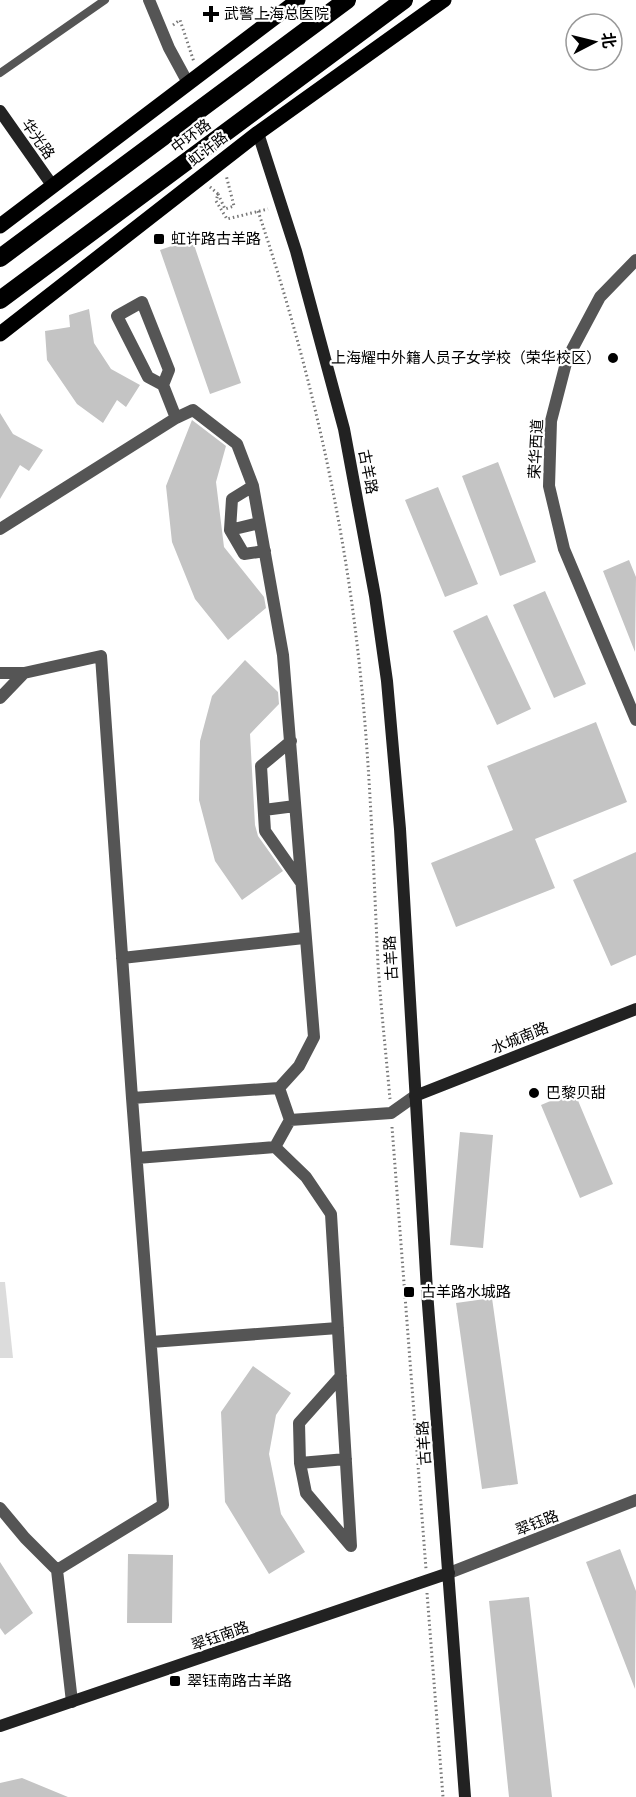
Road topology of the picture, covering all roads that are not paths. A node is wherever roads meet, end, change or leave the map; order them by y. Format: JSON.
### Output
{"nodes":[{"id":1,"x":105,"y":0,"type":"edge"},
{"id":2,"x":149,"y":0,"type":"edge"},
{"id":3,"x":298,"y":0,"type":"edge"},
{"id":4,"x":347,"y":0,"type":"edge"},
{"id":5,"x":404,"y":0,"type":"edge"},
{"id":6,"x":444,"y":0,"type":"edge"},
{"id":7,"x":0,"y":73,"type":"edge"},
{"id":8,"x":188,"y":83,"type":"junction"},
{"id":9,"x":0,"y":111,"type":"edge"},
{"id":10,"x":258,"y":133,"type":"junction"},
{"id":11,"x":52,"y":185,"type":"junction"},
{"id":12,"x":0,"y":226,"type":"edge"},
{"id":13,"x":0,"y":258,"type":"edge"},
{"id":14,"x":636,"y":260,"type":"edge"},
{"id":15,"x":0,"y":300,"type":"edge"},
{"id":16,"x":0,"y":334,"type":"edge"},
{"id":17,"x":163,"y":385,"type":"junction"},
{"id":18,"x":176,"y":418,"type":"junction"},
{"id":19,"x":253,"y":486,"type":"junction"},
{"id":20,"x":260,"y":523,"type":"junction"},
{"id":21,"x":0,"y":529,"type":"edge"},
{"id":22,"x":230,"y":530,"type":"junction"},
{"id":23,"x":265,"y":551,"type":"junction"},
{"id":24,"x":0,"y":673,"type":"edge"},
{"id":25,"x":24,"y":673,"type":"junction"},
{"id":26,"x":0,"y":698,"type":"edge"},
{"id":27,"x":636,"y":720,"type":"edge"},
{"id":28,"x":291,"y":741,"type":"junction"},
{"id":29,"x":296,"y":806,"type":"junction"},
{"id":30,"x":264,"y":810,"type":"junction"},
{"id":31,"x":300,"y":882,"type":"junction"},
{"id":32,"x":304,"y":938,"type":"junction"},
{"id":33,"x":122,"y":958,"type":"junction"},
{"id":34,"x":636,"y":1009,"type":"edge"},
{"id":35,"x":279,"y":1088,"type":"junction"},
{"id":36,"x":416,"y":1095,"type":"junction"},
{"id":37,"x":132,"y":1098,"type":"junction"},
{"id":38,"x":290,"y":1120,"type":"junction"},
{"id":39,"x":275,"y":1147,"type":"junction"},
{"id":40,"x":137,"y":1158,"type":"junction"},
{"id":41,"x":338,"y":1328,"type":"junction"},
{"id":42,"x":151,"y":1342,"type":"junction"},
{"id":43,"x":341,"y":1376,"type":"junction"},
{"id":44,"x":346,"y":1459,"type":"junction"},
{"id":45,"x":300,"y":1463,"type":"junction"},
{"id":46,"x":636,"y":1500,"type":"edge"},
{"id":47,"x":0,"y":1508,"type":"edge"},
{"id":48,"x":57,"y":1570,"type":"junction"},
{"id":49,"x":449,"y":1573,"type":"junction"},
{"id":50,"x":72,"y":1702,"type":"junction"},
{"id":51,"x":0,"y":1726,"type":"edge"},
{"id":52,"x":465,"y":1797,"type":"edge"}],
"edges":[{"from":1,"to":7,"type":"lane"},
{"from":2,"to":8,"type":"street"},
{"from":3,"to":8,"type":"main road"},
{"from":4,"to":13,"type":"highway","name":"中环路"},
{"from":5,"to":15,"type":"highway","name":"中环路"},
{"from":6,"to":10,"type":"main road","name":"虹许路"},
{"from":8,"to":11,"type":"main road"},
{"from":9,"to":11,"type":"street","name":"华光路"},
{"from":10,"to":16,"type":"main road","name":"虹许路"},
{"from":10,"to":36,"type":"street","name":"古羊路"},
{"from":11,"to":12,"type":"main road"},
{"from":14,"to":27,"type":"street","name":"荣华西道"},
{"from":17,"to":17,"type":"street"},
{"from":17,"to":18,"type":"street"},
{"from":18,"to":19,"type":"street"},
{"from":18,"to":21,"type":"street"},
{"from":19,"to":20,"type":"street"},
{"from":19,"to":22,"type":"street"},
{"from":20,"to":22,"type":"street"},
{"from":20,"to":23,"type":"street"},
{"from":22,"to":23,"type":"street"},
{"from":23,"to":28,"type":"street"},
{"from":24,"to":25,"type":"street"},
{"from":25,"to":26,"type":"street"},
{"from":25,"to":33,"type":"street"},
{"from":28,"to":29,"type":"street"},
{"from":28,"to":30,"type":"street"},
{"from":29,"to":30,"type":"street"},
{"from":29,"to":31,"type":"street"},
{"from":30,"to":31,"type":"street"},
{"from":31,"to":32,"type":"street"},
{"from":32,"to":33,"type":"street"},
{"from":32,"to":35,"type":"street"},
{"from":33,"to":37,"type":"street"},
{"from":34,"to":36,"type":"street","name":"水城南路"},
{"from":35,"to":37,"type":"street"},
{"from":35,"to":38,"type":"street"},
{"from":36,"to":38,"type":"street"},
{"from":36,"to":49,"type":"street","name":"古羊路"},
{"from":37,"to":40,"type":"street"},
{"from":38,"to":39,"type":"street"},
{"from":39,"to":40,"type":"street"},
{"from":39,"to":41,"type":"street"},
{"from":40,"to":42,"type":"street"},
{"from":41,"to":42,"type":"street"},
{"from":41,"to":43,"type":"street"},
{"from":42,"to":48,"type":"street"},
{"from":43,"to":44,"type":"street"},
{"from":43,"to":45,"type":"street"},
{"from":44,"to":45,"type":"street"},
{"from":44,"to":45,"type":"street"},
{"from":46,"to":49,"type":"street","name":"翠钰路"},
{"from":47,"to":48,"type":"street"},
{"from":48,"to":50,"type":"street"},
{"from":49,"to":50,"type":"street","name":"翠钰南路"},
{"from":49,"to":52,"type":"street","name":"古羊路"},
{"from":50,"to":51,"type":"street","name":"翠钰南路"}]}
